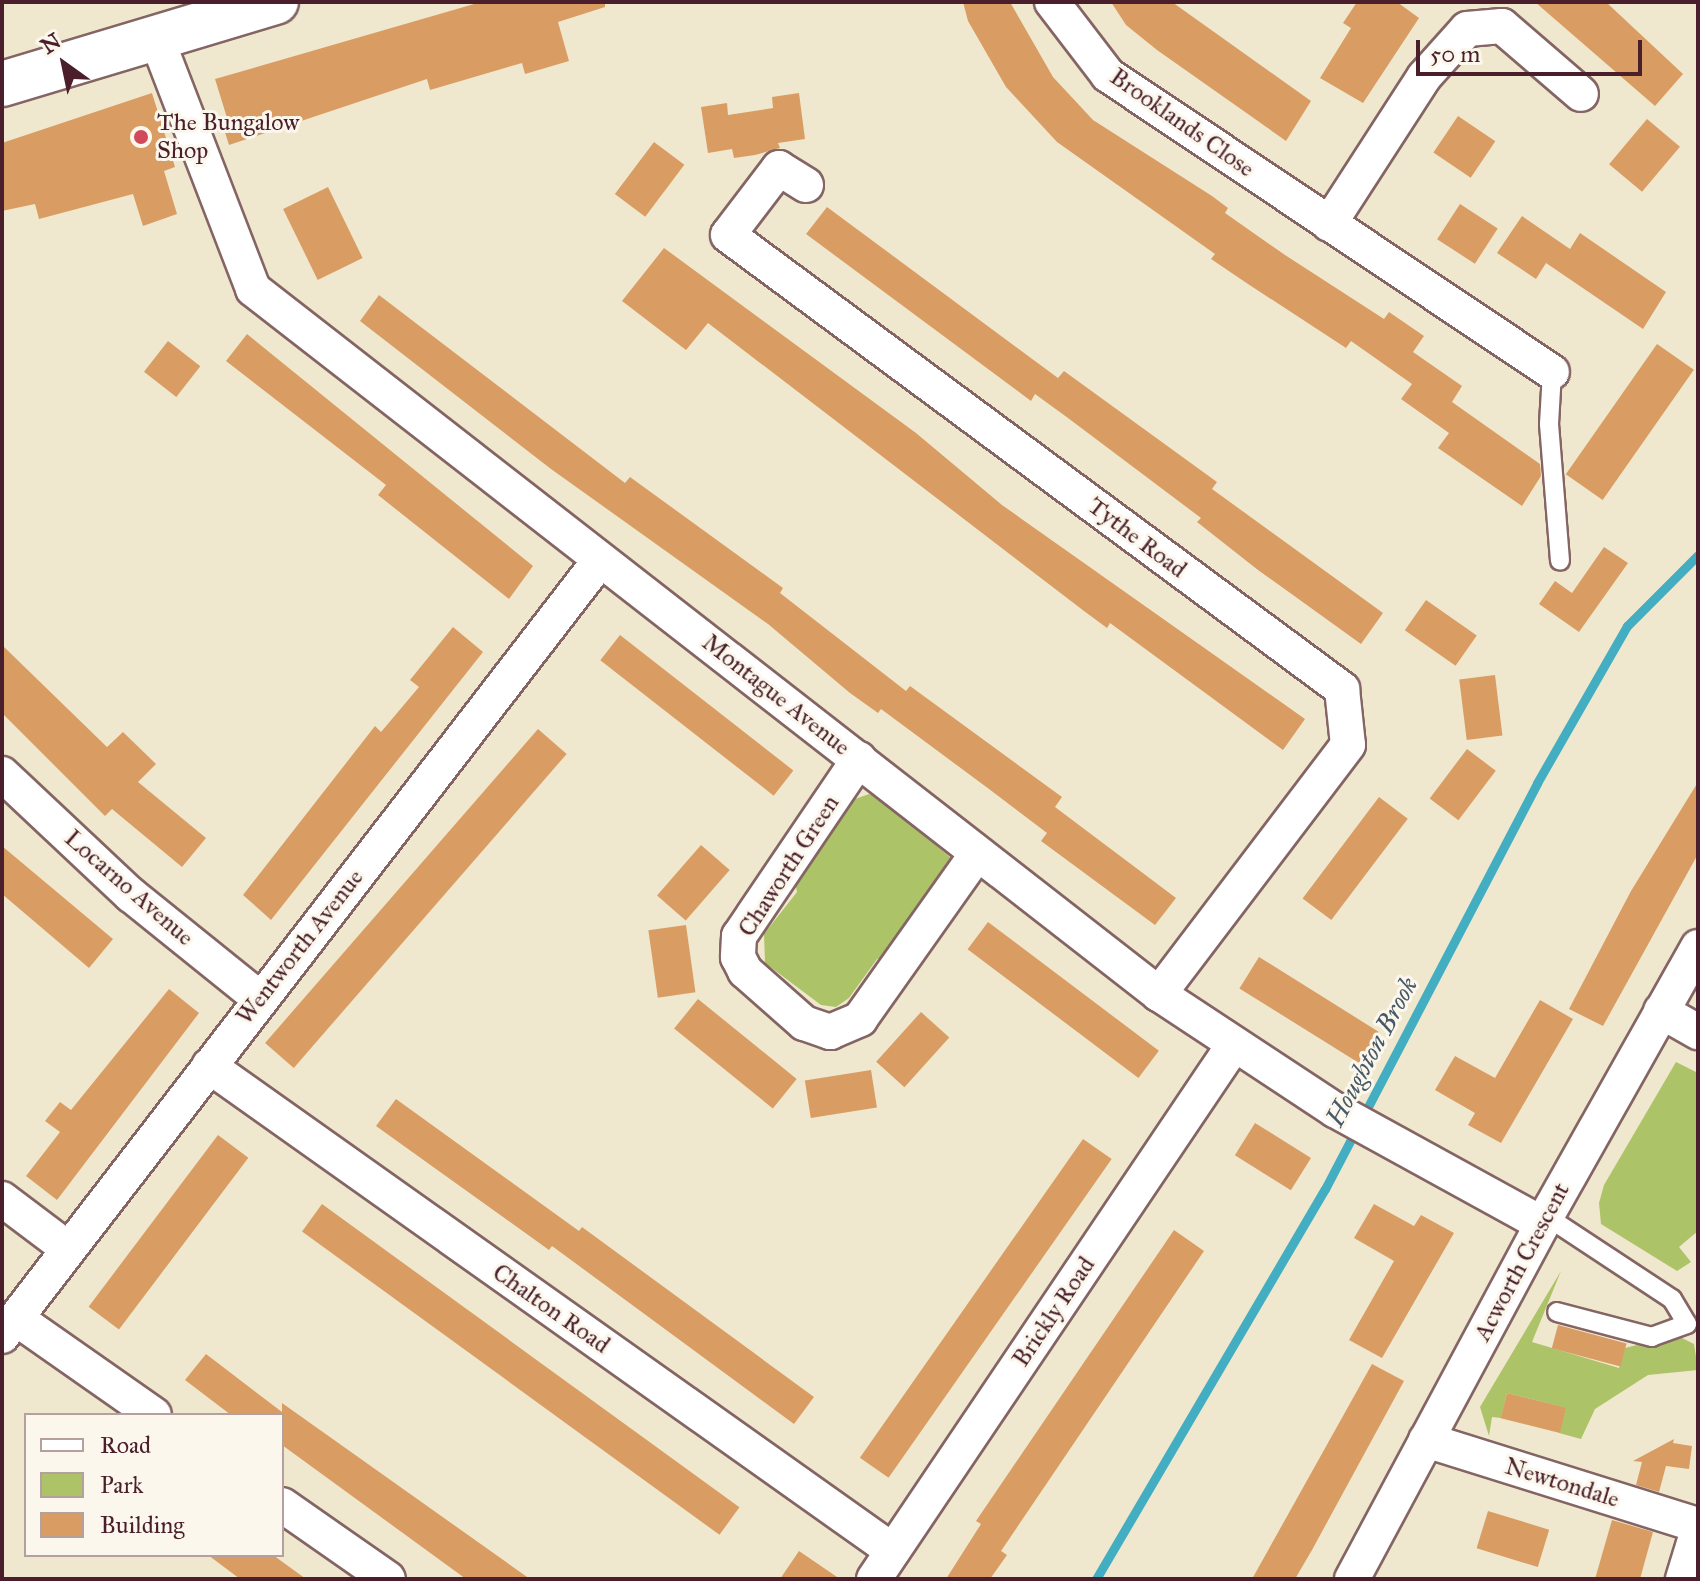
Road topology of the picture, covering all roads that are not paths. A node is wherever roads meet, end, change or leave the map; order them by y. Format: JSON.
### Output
{"nodes":[{"id":1,"x":276,"y":2,"type":"edge"},
{"id":2,"x":1052,"y":2,"type":"edge"},
{"id":3,"x":156,"y":37,"type":"junction"},
{"id":4,"x":2,"y":84,"type":"edge"},
{"id":5,"x":1581,"y":94,"type":"dead end"},
{"id":6,"x":806,"y":185,"type":"dead end"},
{"id":7,"x":1329,"y":224,"type":"junction"},
{"id":8,"x":1552,"y":372,"type":"joint"},
{"id":9,"x":600,"y":560,"type":"junction"},
{"id":10,"x":1560,"y":561,"type":"dead end"},
{"id":11,"x":859,"y":759,"type":"junction"},
{"id":12,"x":2,"y":774,"type":"edge"},
{"id":13,"x":977,"y":854,"type":"junction"},
{"id":14,"x":1698,"y":947,"type":"edge"},
{"id":15,"x":1159,"y":994,"type":"junction"},
{"id":16,"x":259,"y":998,"type":"junction"},
{"id":17,"x":1661,"y":1011,"type":"junction"},
{"id":18,"x":1698,"y":1032,"type":"edge"},
{"id":19,"x":1233,"y":1046,"type":"junction"},
{"id":20,"x":209,"y":1066,"type":"junction"},
{"id":21,"x":2,"y":1199,"type":"edge"},
{"id":22,"x":1544,"y":1220,"type":"junction"},
{"id":23,"x":67,"y":1248,"type":"junction"},
{"id":24,"x":1557,"y":1312,"type":"dead end"},
{"id":25,"x":9,"y":1327,"type":"edge"},
{"id":26,"x":151,"y":1413,"type":"edge"},
{"id":27,"x":1426,"y":1440,"type":"junction"},
{"id":28,"x":284,"y":1506,"type":"edge"},
{"id":29,"x":1698,"y":1527,"type":"edge"},
{"id":30,"x":893,"y":1551,"type":"junction"},
{"id":31,"x":388,"y":1579,"type":"edge"},
{"id":32,"x":874,"y":1579,"type":"edge"},
{"id":33,"x":1352,"y":1579,"type":"edge"},
{"id":34,"x":1683,"y":1579,"type":"edge"}],
"edges":[{"from":1,"to":3,"type":"main road"},
{"from":2,"to":7,"type":"street","name":"Brooklands Close"},
{"from":3,"to":4,"type":"main road"},
{"from":3,"to":9,"type":"street","name":"Montague Avenue"},
{"from":5,"to":7,"type":"street"},
{"from":6,"to":15,"type":"street","name":"Tythe Road"},
{"from":7,"to":8,"type":"street","name":"Brooklands Close"},
{"from":8,"to":10,"type":"lane"},
{"from":9,"to":11,"type":"street","name":"Montague Avenue"},
{"from":9,"to":16,"type":"street","name":"Wentworth Avenue"},
{"from":11,"to":13,"type":"street","name":"Montague Avenue"},
{"from":11,"to":13,"type":"street","name":"Chaworth Green"},
{"from":12,"to":16,"type":"street","name":"Locarno Avenue"},
{"from":13,"to":15,"type":"street","name":"Montague Avenue"},
{"from":14,"to":17,"type":"street","name":"Acworth Crescent"},
{"from":15,"to":19,"type":"street","name":"Montague Avenue"},
{"from":16,"to":20,"type":"street","name":"Wentworth Avenue"},
{"from":17,"to":18,"type":"street"},
{"from":17,"to":22,"type":"street","name":"Acworth Crescent"},
{"from":19,"to":22,"type":"street","name":"Montague Avenue"},
{"from":19,"to":30,"type":"street","name":"Brickly Road"},
{"from":20,"to":23,"type":"street","name":"Wentworth Avenue"},
{"from":20,"to":30,"type":"street","name":"Chalton Road"},
{"from":21,"to":23,"type":"street"},
{"from":22,"to":24,"type":"lane"},
{"from":22,"to":27,"type":"street","name":"Acworth Crescent"},
{"from":23,"to":25,"type":"street","name":"Wentworth Avenue"},
{"from":25,"to":26,"type":"street"},
{"from":27,"to":29,"type":"street","name":"Newtondale"},
{"from":27,"to":33,"type":"street","name":"Acworth Crescent"},
{"from":28,"to":31,"type":"street"},
{"from":29,"to":34,"type":"street","name":"Newtondale"},
{"from":30,"to":32,"type":"street","name":"Brickly Road"}]}
